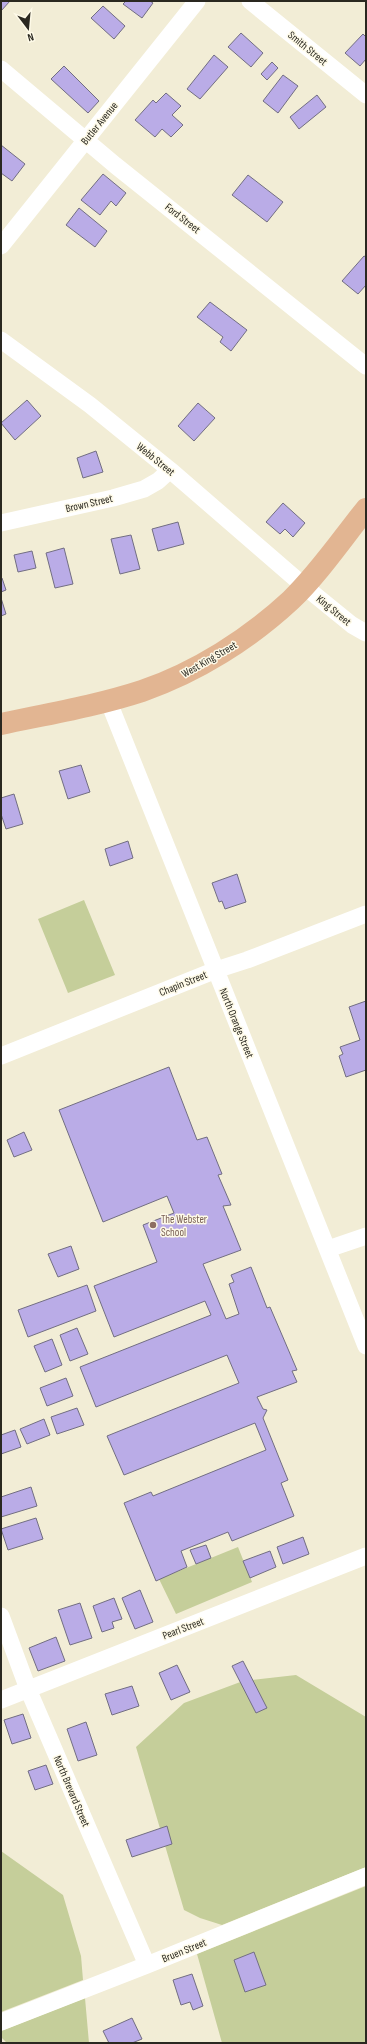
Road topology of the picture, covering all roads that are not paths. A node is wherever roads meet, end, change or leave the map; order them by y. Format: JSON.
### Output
{"nodes":[{"id":1,"x":197,"y":1,"type":"edge"},
{"id":2,"x":250,"y":1,"type":"edge"},
{"id":3,"x":1,"y":69,"type":"edge"},
{"id":4,"x":366,"y":95,"type":"edge"},
{"id":5,"x":85,"y":140,"type":"junction"},
{"id":6,"x":1,"y":246,"type":"edge"},
{"id":7,"x":1,"y":340,"type":"edge"},
{"id":8,"x":366,"y":366,"type":"edge"},
{"id":9,"x":170,"y":470,"type":"junction"},
{"id":10,"x":366,"y":509,"type":"edge"},
{"id":11,"x":1,"y":523,"type":"edge"},
{"id":12,"x":304,"y":586,"type":"junction"},
{"id":13,"x":366,"y":633,"type":"edge"},
{"id":14,"x":108,"y":700,"type":"junction"},
{"id":15,"x":1,"y":724,"type":"edge"},
{"id":16,"x":366,"y":914,"type":"edge"},
{"id":17,"x":216,"y":970,"type":"junction"},
{"id":18,"x":1,"y":1056,"type":"edge"},
{"id":19,"x":366,"y":1236,"type":"edge"},
{"id":20,"x":328,"y":1249,"type":"junction"},
{"id":21,"x":366,"y":1346,"type":"edge"},
{"id":22,"x":366,"y":1556,"type":"edge"},
{"id":23,"x":1,"y":1616,"type":"edge"},
{"id":24,"x":28,"y":1689,"type":"junction"},
{"id":25,"x":1,"y":1700,"type":"edge"},
{"id":26,"x":366,"y":1876,"type":"edge"},
{"id":27,"x":148,"y":1965,"type":"junction"},
{"id":28,"x":1,"y":2022,"type":"edge"}],
"edges":[{"from":1,"to":5,"type":"street","name":"Butler Avenue"},
{"from":2,"to":4,"type":"street","name":"Smith Street"},
{"from":3,"to":5,"type":"street","name":"Ford Street"},
{"from":5,"to":6,"type":"street","name":"Butler Avenue"},
{"from":5,"to":8,"type":"street","name":"Ford Street"},
{"from":7,"to":9,"type":"street","name":"Webb Street"},
{"from":9,"to":11,"type":"street","name":"Brown Street"},
{"from":9,"to":12,"type":"street","name":"Webb Street"},
{"from":10,"to":12,"type":"main road","name":"West King Street"},
{"from":12,"to":13,"type":"street","name":"King Street"},
{"from":12,"to":14,"type":"main road","name":"West King Street"},
{"from":14,"to":15,"type":"main road","name":"West King Street"},
{"from":14,"to":17,"type":"street","name":"North Orange Street"},
{"from":16,"to":17,"type":"street","name":"Chapin Street"},
{"from":17,"to":18,"type":"street","name":"Chapin Street"},
{"from":17,"to":20,"type":"street","name":"North Orange Street"},
{"from":19,"to":20,"type":"street"},
{"from":20,"to":21,"type":"street","name":"North Orange Street"},
{"from":22,"to":24,"type":"street","name":"Pearl Street"},
{"from":23,"to":24,"type":"street","name":"North Brevard Street"},
{"from":24,"to":25,"type":"street","name":"Pearl Street"},
{"from":24,"to":27,"type":"street","name":"North Brevard Street"},
{"from":26,"to":27,"type":"street","name":"Bruen Street"},
{"from":27,"to":28,"type":"street","name":"Bruen Street"}]}
